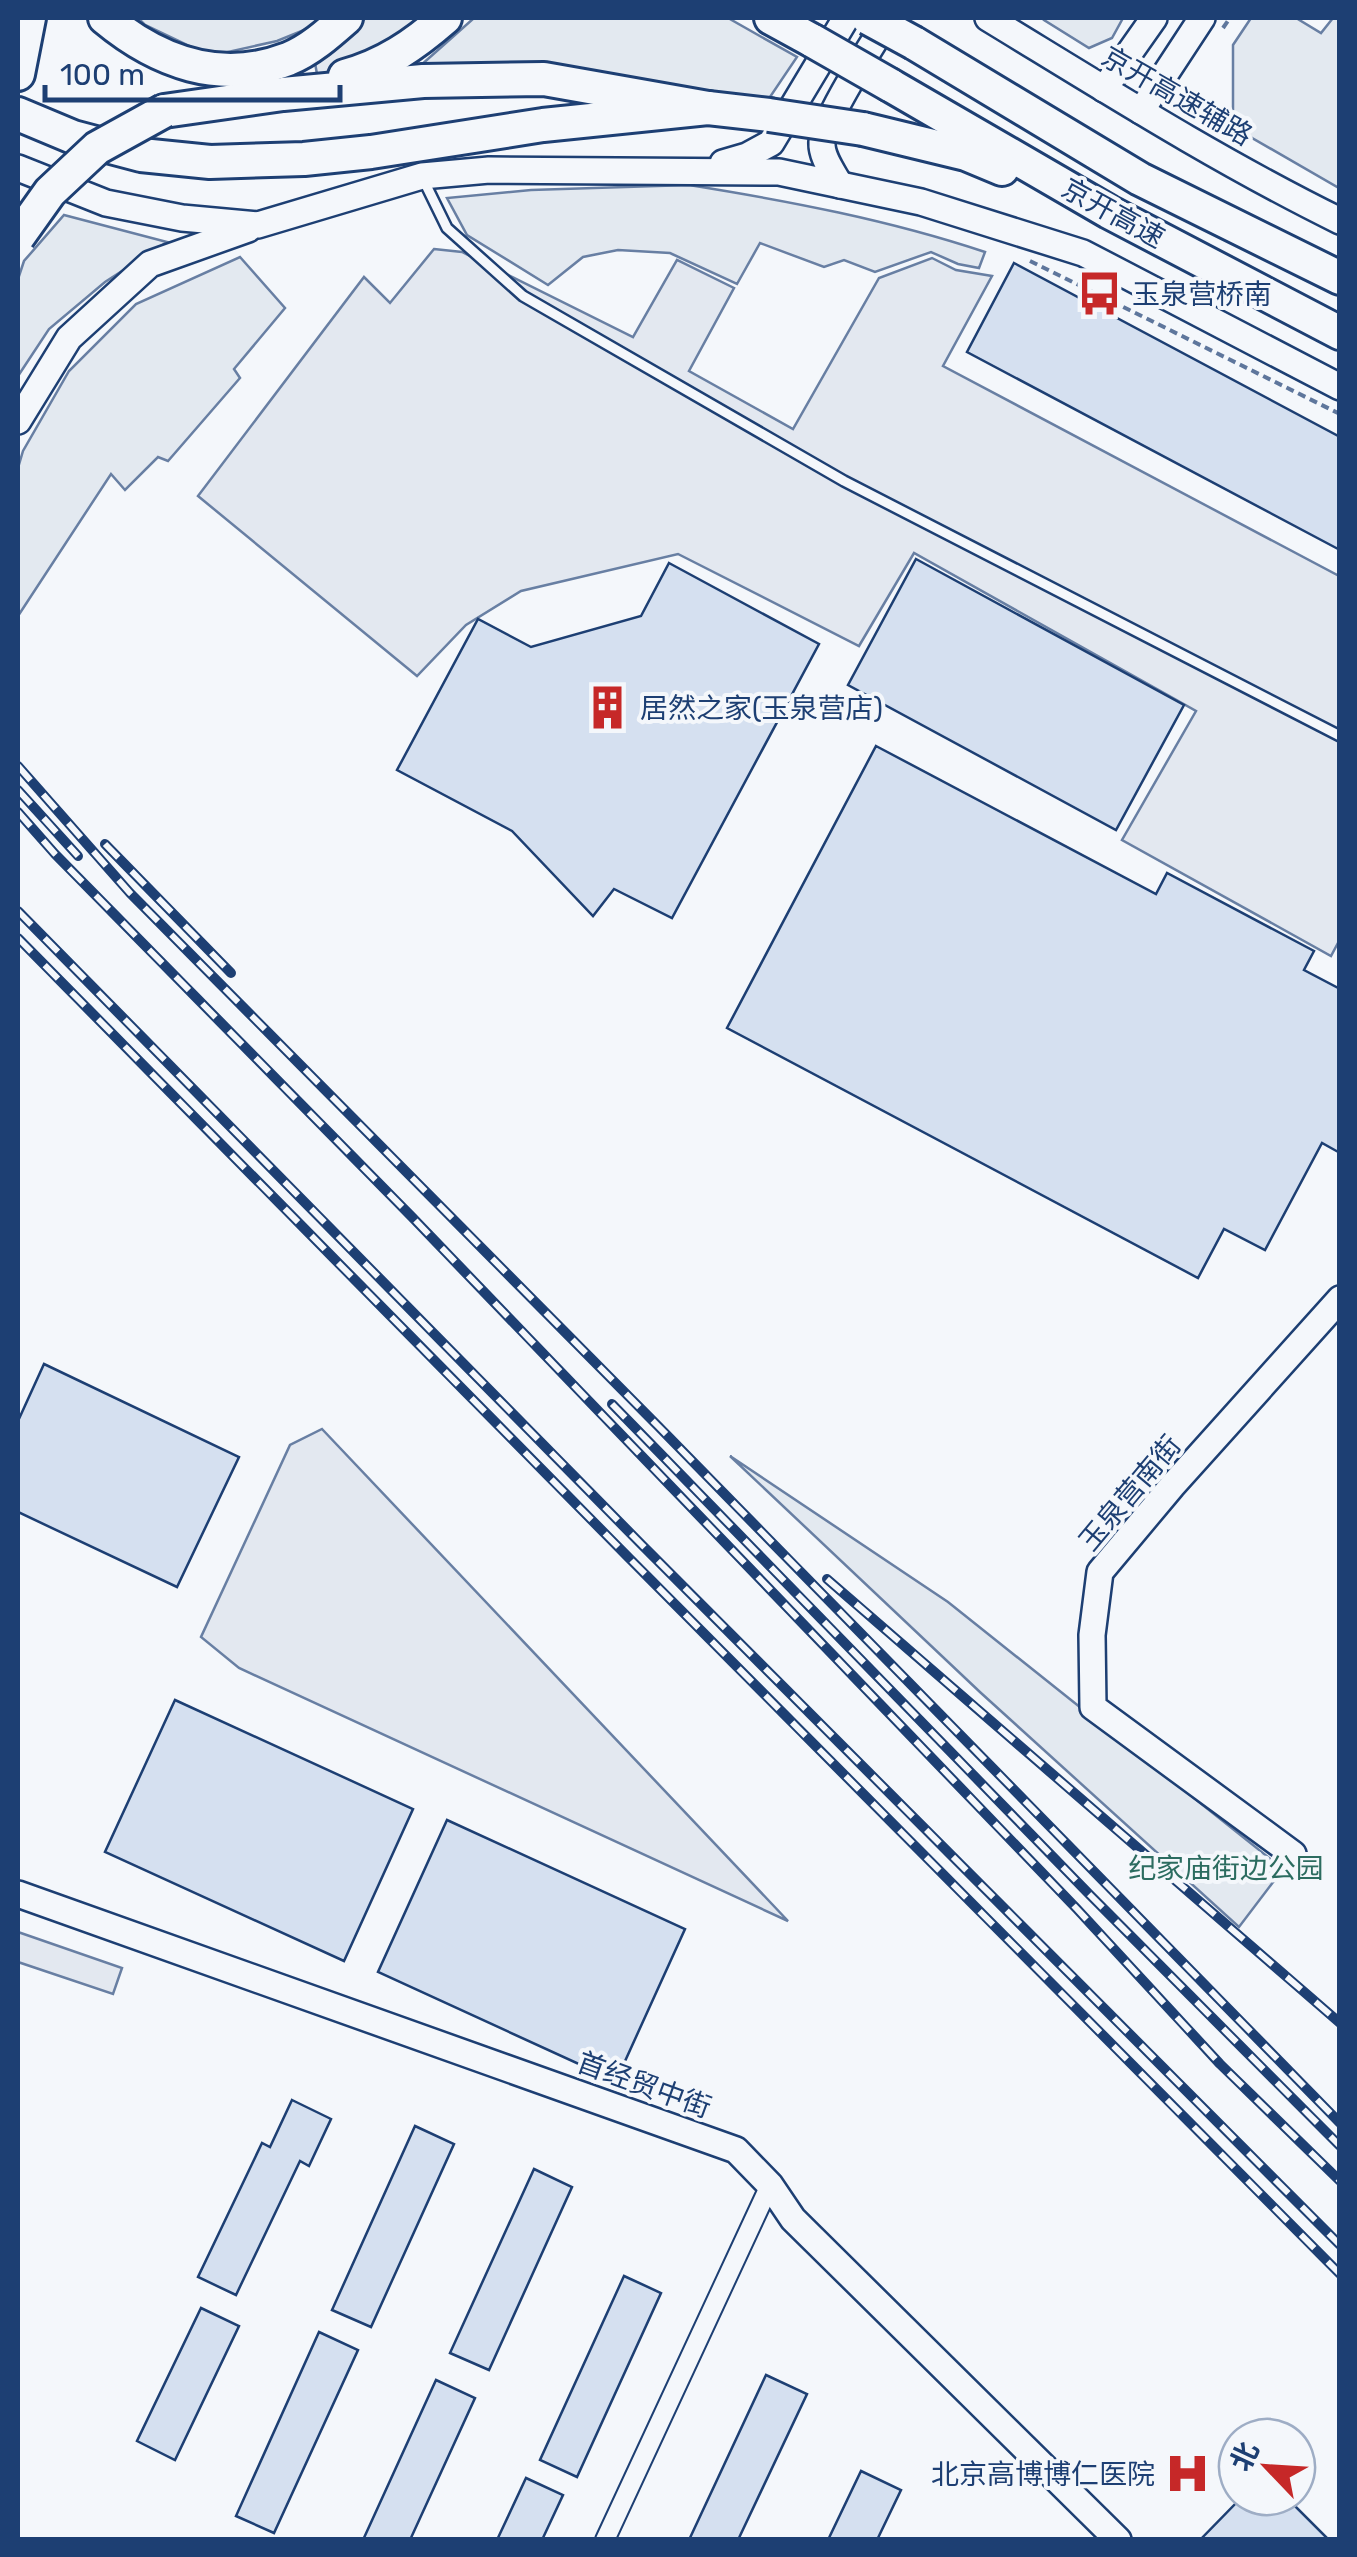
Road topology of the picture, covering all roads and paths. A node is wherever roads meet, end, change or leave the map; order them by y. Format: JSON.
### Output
{"nodes":[{"id":1,"x":106,"y":18,"type":"edge"},
{"id":2,"x":346,"y":18,"type":"edge"},
{"id":3,"x":445,"y":18,"type":"edge"},
{"id":4,"x":771,"y":18,"type":"edge"},
{"id":5,"x":846,"y":18,"type":"edge"},
{"id":6,"x":868,"y":18,"type":"edge"},
{"id":7,"x":890,"y":18,"type":"edge"},
{"id":8,"x":988,"y":18,"type":"edge"},
{"id":9,"x":1154,"y":18,"type":"edge"},
{"id":10,"x":1230,"y":18,"type":"edge"},
{"id":11,"x":1211,"y":25,"type":"edge"},
{"id":12,"x":1193,"y":75,"type":"dead end"},
{"id":13,"x":1104,"y":89,"type":"junction"},
{"id":14,"x":283,"y":94,"type":"junction"},
{"id":15,"x":1173,"y":104,"type":"dead end"},
{"id":16,"x":1185,"y":105,"type":"junction"},
{"id":17,"x":708,"y":108,"type":"junction"},
{"id":18,"x":1140,"y":111,"type":"junction"},
{"id":19,"x":18,"y":114,"type":"edge"},
{"id":20,"x":1186,"y":114,"type":"dead end"},
{"id":21,"x":18,"y":168,"type":"edge"},
{"id":22,"x":699,"y":170,"type":"junction"},
{"id":23,"x":422,"y":176,"type":"junction"},
{"id":24,"x":840,"y":185,"type":"junction"},
{"id":25,"x":1109,"y":212,"type":"junction"},
{"id":26,"x":1340,"y":221,"type":"edge"},
{"id":27,"x":258,"y":225,"type":"junction"},
{"id":28,"x":18,"y":237,"type":"edge"},
{"id":29,"x":1023,"y":258,"type":"dead end"},
{"id":30,"x":1340,"y":278,"type":"edge"},
{"id":31,"x":1340,"y":334,"type":"edge"},
{"id":32,"x":1340,"y":387,"type":"edge"},
{"id":33,"x":1340,"y":414,"type":"edge"},
{"id":34,"x":18,"y":421,"type":"edge"},
{"id":35,"x":1340,"y":736,"type":"edge"},
{"id":36,"x":1340,"y":1299,"type":"edge"},
{"id":37,"x":1293,"y":1854,"type":"dead end"},
{"id":38,"x":18,"y":1894,"type":"edge"},
{"id":39,"x":770,"y":2185,"type":"junction"},
{"id":40,"x":605,"y":2540,"type":"edge"},
{"id":41,"x":1118,"y":2540,"type":"edge"}],
"edges":[{"from":1,"to":2,"type":"highway"},
{"from":3,"to":14,"type":"highway"},
{"from":4,"to":25,"type":"highway","name":"京开高速","bridge":true},
{"from":5,"to":22,"type":"street"},
{"from":6,"to":30,"type":"highway","name":"京开高速","bridge":true},
{"from":7,"to":24,"type":"street"},
{"from":8,"to":13,"type":"street","name":"京开高速辅路"},
{"from":9,"to":13,"type":"street"},
{"from":10,"to":11,"type":"path"},
{"from":11,"to":18,"type":"street"},
{"from":12,"to":16,"type":"path"},
{"from":13,"to":18,"type":"street","name":"京开高速辅路"},
{"from":14,"to":17,"type":"highway"},
{"from":14,"to":28,"type":"highway","bridge":true},
{"from":15,"to":16,"type":"path"},
{"from":16,"to":20,"type":"path"},
{"from":17,"to":19,"type":"highway"},
{"from":17,"to":25,"type":"highway","bridge":true},
{"from":18,"to":26,"type":"street","name":"京开高速辅路"},
{"from":21,"to":27,"type":"street"},
{"from":22,"to":23,"type":"street"},
{"from":22,"to":24,"type":"street"},
{"from":23,"to":27,"type":"street"},
{"from":23,"to":35,"type":"lane"},
{"from":24,"to":32,"type":"street"},
{"from":25,"to":31,"type":"highway","name":"京开高速"},
{"from":27,"to":34,"type":"street"},
{"from":29,"to":33,"type":"path"},
{"from":36,"to":37,"type":"street","name":"玉泉营南街"},
{"from":38,"to":39,"type":"street","name":"首经贸中街"},
{"from":39,"to":40,"type":"street"},
{"from":39,"to":41,"type":"street","name":"首经贸中街"}]}
